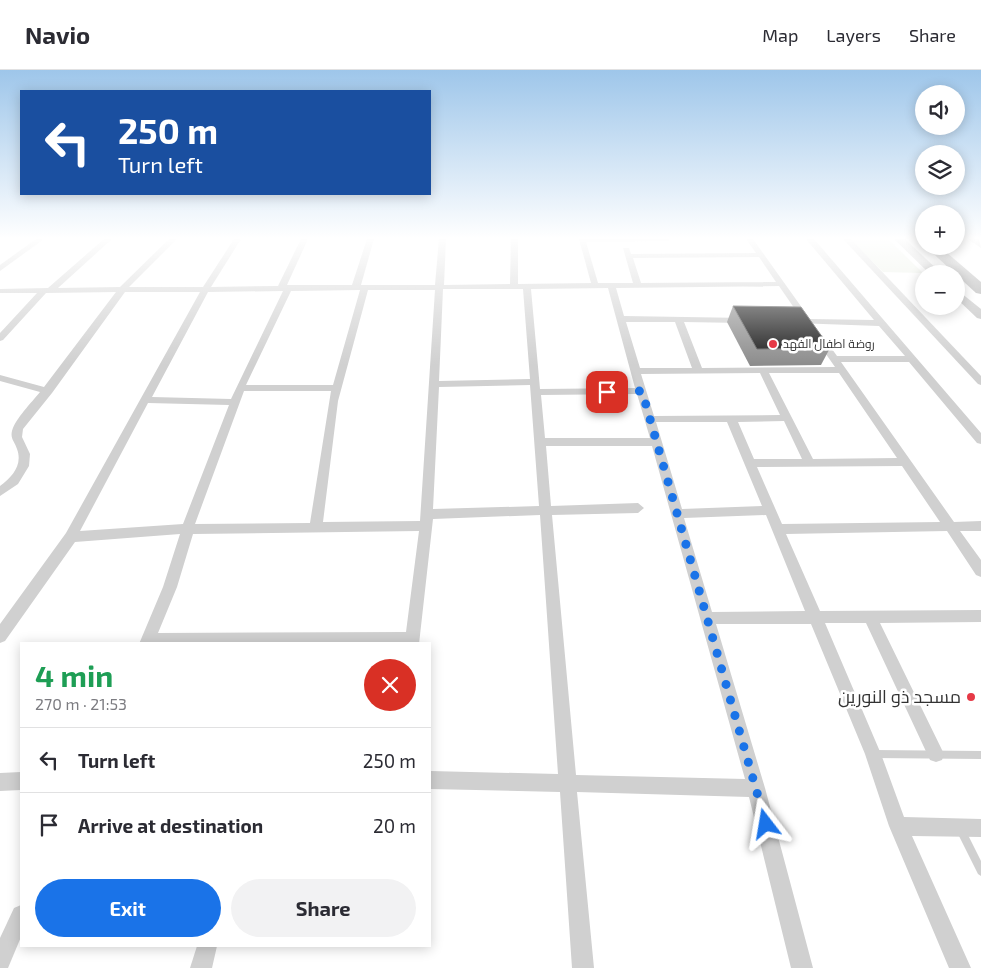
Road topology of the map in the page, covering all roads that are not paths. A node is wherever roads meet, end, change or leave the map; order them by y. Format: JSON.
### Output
{"nodes":[{"id":1,"x":59,"y":281,"type":"edge"},
{"id":2,"x":131,"y":281,"type":"edge"},
{"id":3,"x":211,"y":281,"type":"edge"},
{"id":4,"x":287,"y":281,"type":"edge"},
{"id":5,"x":361,"y":281,"type":"edge"},
{"id":6,"x":440,"y":281,"type":"edge"},
{"id":7,"x":520,"y":281,"type":"edge"},
{"id":8,"x":594,"y":281,"type":"edge"},
{"id":9,"x":636,"y":281,"type":"edge"},
{"id":10,"x":779,"y":281,"type":"edge"},
{"id":11,"x":846,"y":281,"type":"edge"},
{"id":12,"x":886,"y":281,"type":"edge"},
{"id":13,"x":781,"y":284,"type":"junction"},
{"id":14,"x":440,"y":285,"type":"junction"},
{"id":15,"x":595,"y":285,"type":"junction"},
{"id":16,"x":521,"y":286,"type":"junction"},
{"id":17,"x":611,"y":286,"type":"junction"},
{"id":18,"x":638,"y":286,"type":"junction"},
{"id":19,"x":285,"y":287,"type":"junction"},
{"id":20,"x":360,"y":287,"type":"junction"},
{"id":21,"x":123,"y":289,"type":"junction"},
{"id":22,"x":206,"y":289,"type":"junction"},
{"id":23,"x":48,"y":290,"type":"junction"},
{"id":24,"x":0,"y":291,"type":"edge"},
{"id":25,"x":965,"y":300,"type":"edge"},
{"id":26,"x":981,"y":315,"type":"edge"},
{"id":27,"x":621,"y":319,"type":"junction"},
{"id":28,"x":679,"y":320,"type":"junction"},
{"id":29,"x":748,"y":320,"type":"edge"},
{"id":30,"x":788,"y":321,"type":"edge"},
{"id":31,"x":807,"y":321,"type":"junction"},
{"id":32,"x":882,"y":323,"type":"junction"},
{"id":33,"x":10,"y":326,"type":"junction"},
{"id":34,"x":0,"y":327,"type":"edge"},
{"id":35,"x":0,"y":338,"type":"edge"},
{"id":36,"x":834,"y":359,"type":"junction"},
{"id":37,"x":913,"y":359,"type":"junction"},
{"id":38,"x":763,"y":370,"type":"junction"},
{"id":39,"x":841,"y":370,"type":"junction"},
{"id":40,"x":636,"y":371,"type":"junction"},
{"id":41,"x":698,"y":371,"type":"junction"},
{"id":42,"x":0,"y":378,"type":"edge"},
{"id":43,"x":981,"y":382,"type":"edge"},
{"id":44,"x":436,"y":384,"type":"junction"},
{"id":45,"x":536,"y":387,"type":"junction"},
{"id":46,"x":240,"y":388,"type":"junction"},
{"id":47,"x":337,"y":388,"type":"junction"},
{"id":48,"x":48,"y":391,"type":"junction"},
{"id":49,"x":642,"y":391,"type":"junction"},
{"id":50,"x":144,"y":400,"type":"junction"},
{"id":51,"x":234,"y":402,"type":"junction"},
{"id":52,"x":731,"y":418,"type":"junction"},
{"id":53,"x":787,"y":418,"type":"junction"},
{"id":54,"x":650,"y":419,"type":"junction"},
{"id":55,"x":981,"y":440,"type":"edge"},
{"id":56,"x":541,"y":442,"type":"junction"},
{"id":57,"x":656,"y":442,"type":"junction"},
{"id":58,"x":809,"y":461,"type":"junction"},
{"id":59,"x":905,"y":462,"type":"junction"},
{"id":60,"x":749,"y":463,"type":"junction"},
{"id":61,"x":0,"y":492,"type":"edge"},
{"id":62,"x":638,"y":508,"type":"dead end"},
{"id":63,"x":544,"y":510,"type":"junction"},
{"id":64,"x":770,"y":510,"type":"junction"},
{"id":65,"x":677,"y":514,"type":"junction"},
{"id":66,"x":427,"y":520,"type":"junction"},
{"id":67,"x":981,"y":526,"type":"edge"},
{"id":68,"x":950,"y":527,"type":"junction"},
{"id":69,"x":316,"y":528,"type":"junction"},
{"id":70,"x":186,"y":529,"type":"junction"},
{"id":71,"x":778,"y":529,"type":"junction"},
{"id":72,"x":71,"y":537,"type":"junction"},
{"id":73,"x":981,"y":571,"type":"edge"},
{"id":74,"x":981,"y":616,"type":"edge"},
{"id":75,"x":870,"y":617,"type":"junction"},
{"id":76,"x":707,"y":618,"type":"junction"},
{"id":77,"x":814,"y":618,"type":"junction"},
{"id":78,"x":0,"y":636,"type":"edge"},
{"id":79,"x":147,"y":642,"type":"edge"},
{"id":80,"x":282,"y":642,"type":"edge"},
{"id":81,"x":412,"y":642,"type":"edge"},
{"id":82,"x":873,"y":754,"type":"junction"},
{"id":83,"x":936,"y":754,"type":"junction"},
{"id":84,"x":981,"y":755,"type":"edge"},
{"id":85,"x":431,"y":780,"type":"edge"},
{"id":86,"x":20,"y":781,"type":"edge"},
{"id":87,"x":0,"y":782,"type":"edge"},
{"id":88,"x":569,"y":782,"type":"junction"},
{"id":89,"x":756,"y":788,"type":"junction"},
{"id":90,"x":898,"y":826,"type":"junction"},
{"id":91,"x":961,"y":828,"type":"junction"},
{"id":92,"x":981,"y":828,"type":"edge"},
{"id":93,"x":981,"y":871,"type":"edge"},
{"id":94,"x":20,"y":917,"type":"edge"},
{"id":95,"x":207,"y":947,"type":"edge"},
{"id":96,"x":0,"y":961,"type":"edge"},
{"id":97,"x":201,"y":968,"type":"edge"},
{"id":98,"x":583,"y":968,"type":"edge"},
{"id":99,"x":802,"y":968,"type":"edge"},
{"id":100,"x":960,"y":968,"type":"edge"}],
"edges":[{"from":1,"to":23,"type":"street"},
{"from":2,"to":21,"type":"street"},
{"from":3,"to":22,"type":"street"},
{"from":4,"to":19,"type":"street"},
{"from":5,"to":20,"type":"street"},
{"from":6,"to":14,"type":"street"},
{"from":7,"to":16,"type":"street"},
{"from":8,"to":15,"type":"street"},
{"from":9,"to":18,"type":"street"},
{"from":10,"to":13,"type":"street"},
{"from":11,"to":32,"type":"street"},
{"from":12,"to":43,"type":"street"},
{"from":13,"to":18,"type":"street"},
{"from":13,"to":31,"type":"street"},
{"from":14,"to":16,"type":"street"},
{"from":14,"to":20,"type":"street"},
{"from":14,"to":44,"type":"street"},
{"from":15,"to":16,"type":"street"},
{"from":15,"to":17,"type":"street"},
{"from":16,"to":45,"type":"street"},
{"from":17,"to":18,"type":"street"},
{"from":17,"to":27,"type":"street"},
{"from":19,"to":20,"type":"street"},
{"from":19,"to":22,"type":"street"},
{"from":19,"to":46,"type":"street"},
{"from":20,"to":47,"type":"street"},
{"from":21,"to":22,"type":"street"},
{"from":21,"to":23,"type":"street"},
{"from":21,"to":48,"type":"street"},
{"from":22,"to":50,"type":"street"},
{"from":23,"to":24,"type":"street"},
{"from":23,"to":33,"type":"street"},
{"from":25,"to":26,"type":"main road"},
{"from":27,"to":28,"type":"street"},
{"from":27,"to":40,"type":"street"},
{"from":28,"to":29,"type":"street"},
{"from":28,"to":41,"type":"street"},
{"from":30,"to":31,"type":"street"},
{"from":31,"to":32,"type":"street"},
{"from":31,"to":36,"type":"street"},
{"from":32,"to":37,"type":"street"},
{"from":33,"to":34,"type":"street"},
{"from":33,"to":35,"type":"street"},
{"from":36,"to":37,"type":"street"},
{"from":36,"to":39,"type":"street"},
{"from":37,"to":55,"type":"street"},
{"from":38,"to":39,"type":"street"},
{"from":38,"to":41,"type":"street"},
{"from":38,"to":53,"type":"street"},
{"from":39,"to":59,"type":"street"},
{"from":40,"to":41,"type":"street"},
{"from":40,"to":49,"type":"street"},
{"from":42,"to":48,"type":"street"},
{"from":44,"to":45,"type":"street"},
{"from":44,"to":66,"type":"street"},
{"from":45,"to":49,"type":"street"},
{"from":45,"to":56,"type":"street"},
{"from":46,"to":47,"type":"street"},
{"from":46,"to":51,"type":"street"},
{"from":47,"to":69,"type":"street"},
{"from":48,"to":61,"type":"street"},
{"from":49,"to":54,"type":"street"},
{"from":50,"to":51,"type":"street"},
{"from":50,"to":72,"type":"street"},
{"from":51,"to":70,"type":"street"},
{"from":52,"to":53,"type":"street"},
{"from":52,"to":54,"type":"street"},
{"from":52,"to":60,"type":"street"},
{"from":53,"to":58,"type":"street"},
{"from":54,"to":57,"type":"street"},
{"from":56,"to":57,"type":"street"},
{"from":56,"to":63,"type":"street"},
{"from":57,"to":65,"type":"street"},
{"from":58,"to":59,"type":"street"},
{"from":58,"to":60,"type":"street"},
{"from":59,"to":68,"type":"street"},
{"from":60,"to":64,"type":"street"},
{"from":62,"to":63,"type":"street"},
{"from":63,"to":66,"type":"street"},
{"from":63,"to":88,"type":"street"},
{"from":64,"to":65,"type":"street"},
{"from":64,"to":71,"type":"street"},
{"from":65,"to":76,"type":"street"},
{"from":66,"to":69,"type":"street"},
{"from":66,"to":81,"type":"street"},
{"from":67,"to":68,"type":"street"},
{"from":68,"to":71,"type":"street"},
{"from":68,"to":73,"type":"street"},
{"from":69,"to":70,"type":"street"},
{"from":70,"to":72,"type":"street"},
{"from":70,"to":79,"type":"street"},
{"from":71,"to":77,"type":"street"},
{"from":72,"to":78,"type":"street"},
{"from":74,"to":75,"type":"street"},
{"from":75,"to":77,"type":"street"},
{"from":75,"to":83,"type":"street"},
{"from":76,"to":77,"type":"street"},
{"from":76,"to":89,"type":"street"},
{"from":77,"to":82,"type":"street"},
{"from":79,"to":80,"type":"street"},
{"from":80,"to":81,"type":"street"},
{"from":82,"to":83,"type":"lane"},
{"from":82,"to":90,"type":"street"},
{"from":83,"to":84,"type":"lane"},
{"from":85,"to":88,"type":"street"},
{"from":86,"to":87,"type":"street"},
{"from":88,"to":89,"type":"street"},
{"from":88,"to":98,"type":"street"},
{"from":89,"to":99,"type":"street"},
{"from":90,"to":91,"type":"street"},
{"from":90,"to":100,"type":"street"},
{"from":91,"to":92,"type":"street"},
{"from":91,"to":93,"type":"lane"},
{"from":94,"to":96,"type":"street"},
{"from":95,"to":97,"type":"street"}]}
